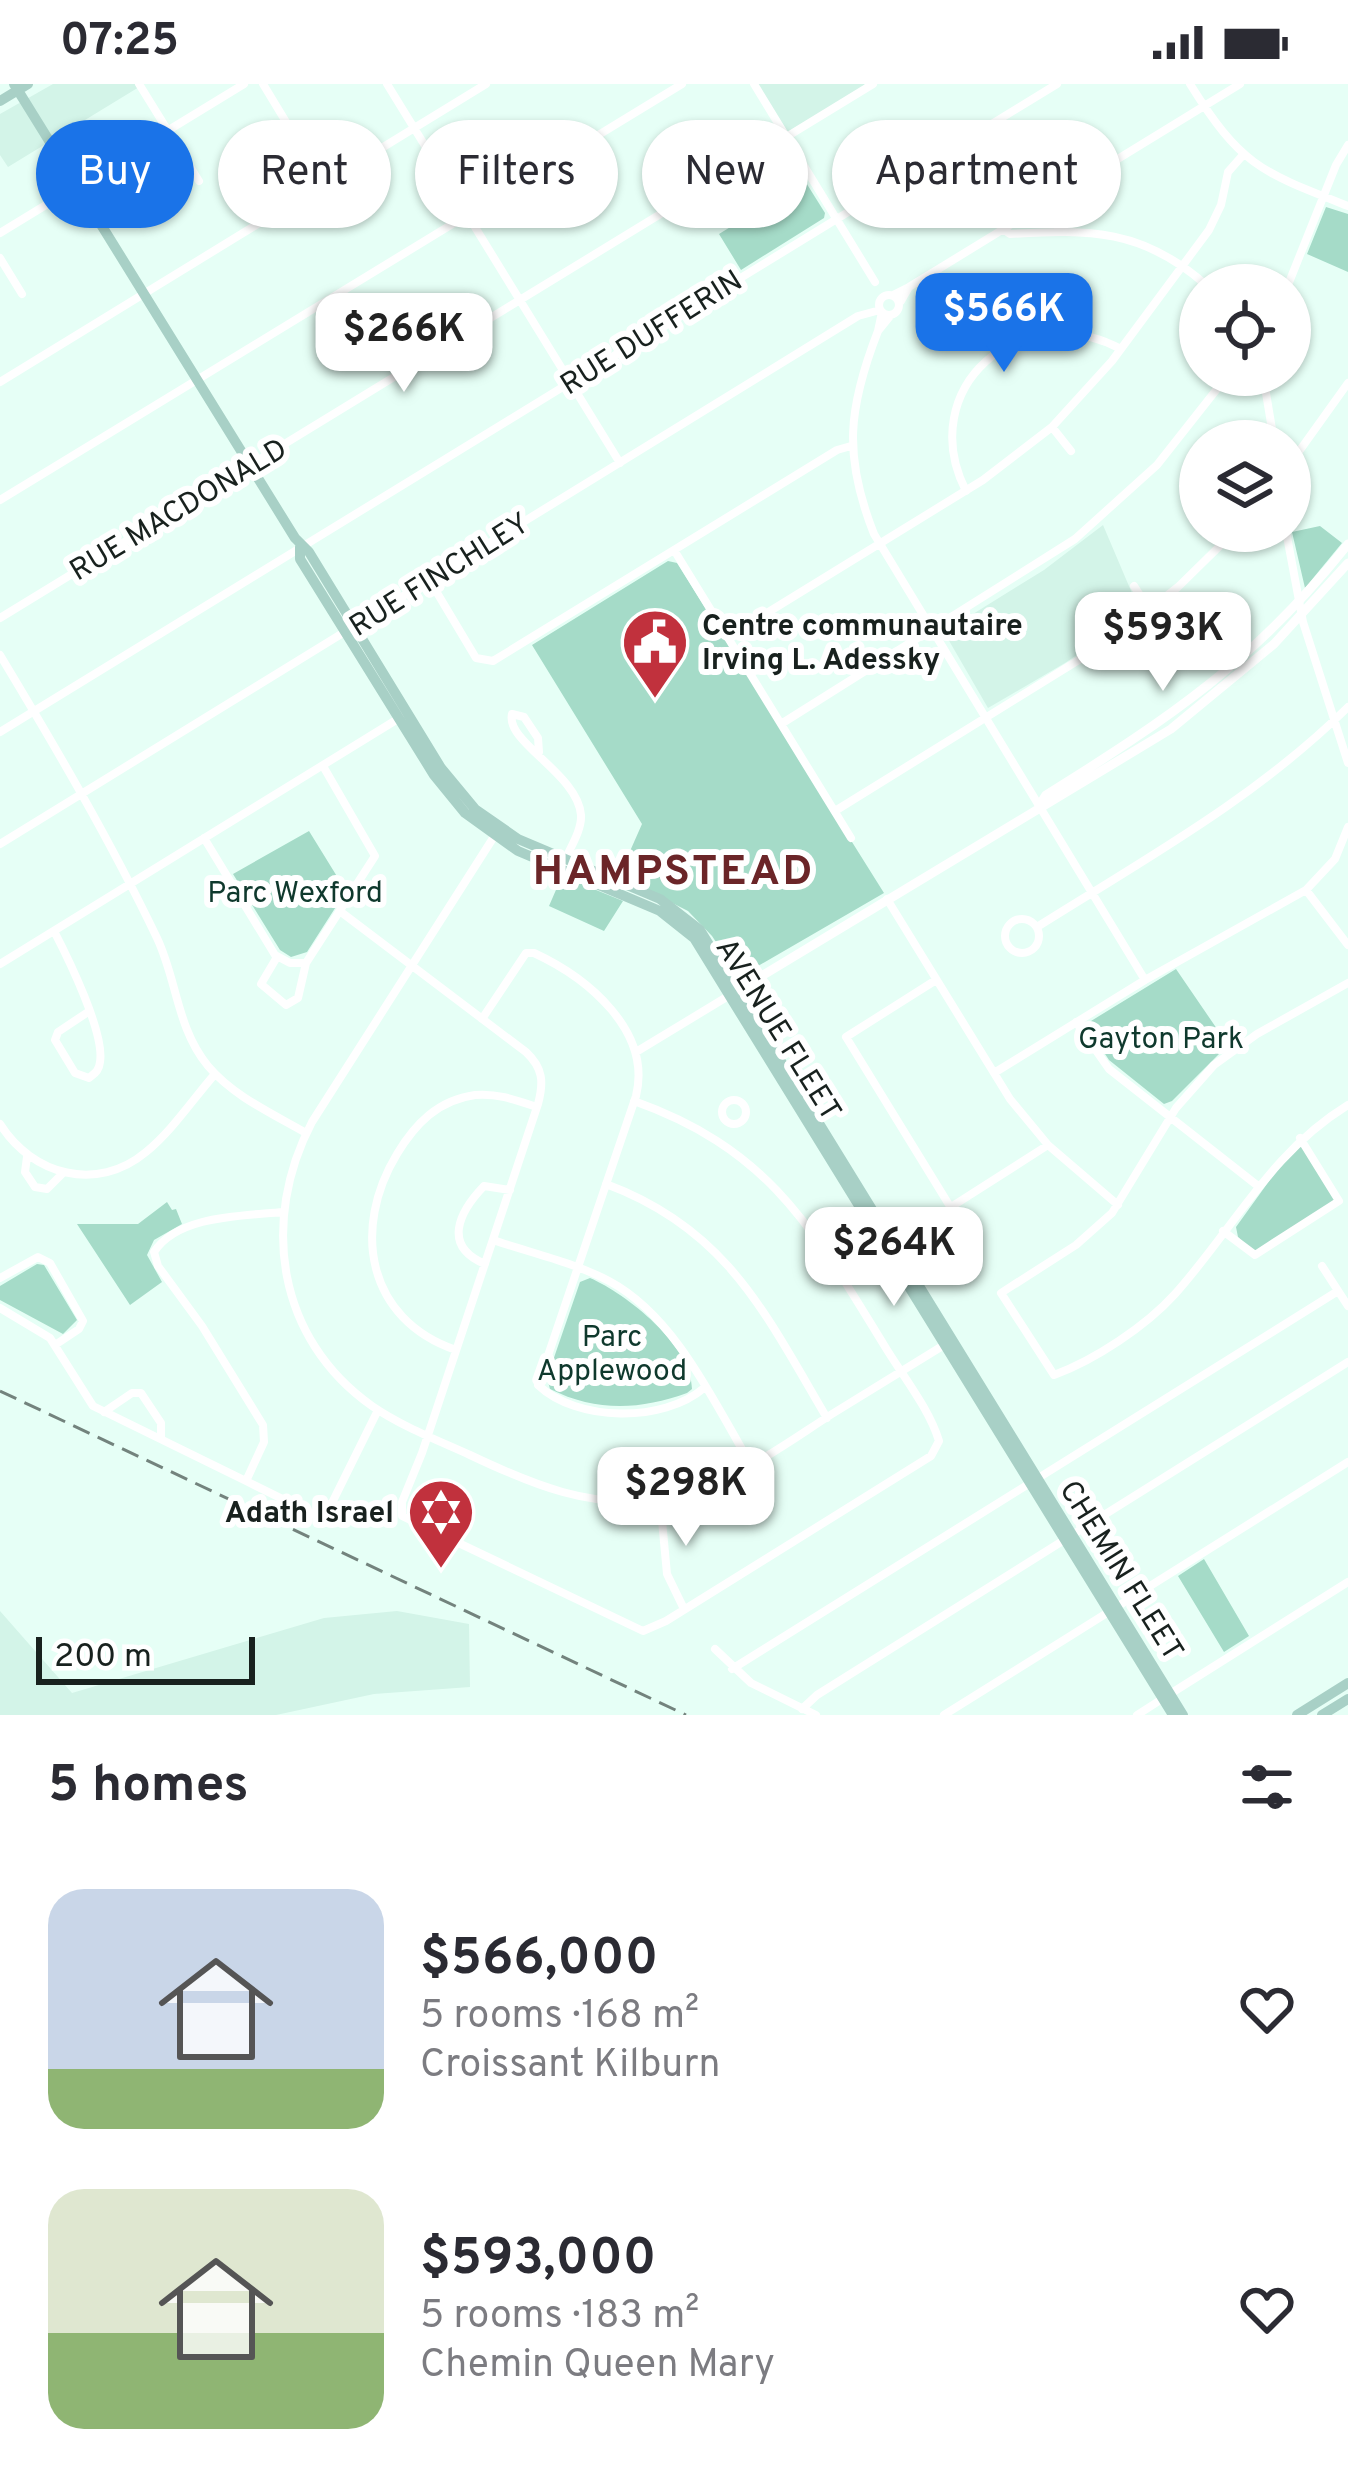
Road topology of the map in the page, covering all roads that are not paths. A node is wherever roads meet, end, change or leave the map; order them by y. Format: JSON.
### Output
{"nodes":[{"id":1,"x":139,"y":84,"type":"edge"},
{"id":2,"x":244,"y":84,"type":"edge"},
{"id":3,"x":263,"y":84,"type":"edge"},
{"id":4,"x":387,"y":84,"type":"edge"},
{"id":5,"x":486,"y":84,"type":"edge"},
{"id":6,"x":682,"y":84,"type":"edge"},
{"id":7,"x":754,"y":84,"type":"edge"},
{"id":8,"x":873,"y":84,"type":"edge"},
{"id":9,"x":1057,"y":84,"type":"edge"},
{"id":10,"x":1190,"y":84,"type":"edge"},
{"id":11,"x":1240,"y":84,"type":"edge"},
{"id":12,"x":18,"y":86,"type":"edge"},
{"id":13,"x":0,"y":101,"type":"edge"},
{"id":14,"x":1204,"y":106,"type":"junction"},
{"id":15,"x":39,"y":120,"type":"edge"},
{"id":16,"x":160,"y":120,"type":"edge"},
{"id":17,"x":185,"y":120,"type":"edge"},
{"id":18,"x":286,"y":120,"type":"edge"},
{"id":19,"x":776,"y":120,"type":"edge"},
{"id":20,"x":998,"y":120,"type":"edge"},
{"id":21,"x":618,"y":123,"type":"edge"},
{"id":22,"x":808,"y":124,"type":"edge"},
{"id":23,"x":413,"y":128,"type":"junction"},
{"id":24,"x":415,"y":131,"type":"edge"},
{"id":25,"x":1348,"y":145,"type":"edge"},
{"id":26,"x":1243,"y":155,"type":"junction"},
{"id":27,"x":1121,"y":156,"type":"edge"},
{"id":28,"x":808,"y":172,"type":"edge"},
{"id":29,"x":194,"y":173,"type":"edge"},
{"id":30,"x":199,"y":181,"type":"dead end"},
{"id":31,"x":1324,"y":197,"type":"junction"},
{"id":32,"x":1348,"y":206,"type":"edge"},
{"id":33,"x":36,"y":211,"type":"edge"},
{"id":34,"x":832,"y":211,"type":"edge"},
{"id":35,"x":832,"y":222,"type":"edge"},
{"id":36,"x":642,"y":225,"type":"edge"},
{"id":37,"x":104,"y":228,"type":"edge"},
{"id":38,"x":446,"y":228,"type":"edge"},
{"id":39,"x":475,"y":228,"type":"edge"},
{"id":40,"x":843,"y":228,"type":"edge"},
{"id":41,"x":1006,"y":228,"type":"edge"},
{"id":42,"x":1058,"y":229,"type":"joint"},
{"id":43,"x":1003,"y":230,"type":"junction"},
{"id":44,"x":0,"y":233,"type":"edge"},
{"id":45,"x":0,"y":258,"type":"edge"},
{"id":46,"x":1183,"y":264,"type":"edge"},
{"id":47,"x":1297,"y":264,"type":"edge"},
{"id":48,"x":1179,"y":265,"type":"edge"},
{"id":49,"x":1179,"y":270,"type":"edge"},
{"id":50,"x":22,"y":294,"type":"dead end"},
{"id":51,"x":145,"y":294,"type":"junction"},
{"id":52,"x":519,"y":300,"type":"junction"},
{"id":53,"x":888,"y":304,"type":"junction"},
{"id":54,"x":1121,"y":349,"type":"junction"},
{"id":55,"x":197,"y":380,"type":"junction"},
{"id":56,"x":0,"y":382,"type":"edge"},
{"id":57,"x":570,"y":382,"type":"junction"},
{"id":58,"x":1348,"y":383,"type":"edge"},
{"id":59,"x":1212,"y":396,"type":"edge"},
{"id":60,"x":1052,"y":427,"type":"junction"},
{"id":61,"x":1311,"y":435,"type":"edge"},
{"id":62,"x":851,"y":446,"type":"junction"},
{"id":63,"x":1071,"y":451,"type":"dead end"},
{"id":64,"x":620,"y":464,"type":"junction"},
{"id":65,"x":250,"y":465,"type":"junction"},
{"id":66,"x":966,"y":491,"type":"junction"},
{"id":67,"x":0,"y":500,"type":"edge"},
{"id":68,"x":879,"y":544,"type":"junction"},
{"id":69,"x":1348,"y":544,"type":"edge"},
{"id":70,"x":300,"y":547,"type":"junction"},
{"id":71,"x":674,"y":550,"type":"junction"},
{"id":72,"x":1212,"y":552,"type":"edge"},
{"id":73,"x":1290,"y":552,"type":"edge"},
{"id":74,"x":1348,"y":563,"type":"edge"},
{"id":75,"x":429,"y":581,"type":"junction"},
{"id":76,"x":1134,"y":586,"type":"dead end"},
{"id":77,"x":1299,"y":603,"type":"junction"},
{"id":78,"x":1150,"y":610,"type":"junction"},
{"id":79,"x":1302,"y":616,"type":"junction"},
{"id":80,"x":0,"y":618,"type":"edge"},
{"id":81,"x":350,"y":629,"type":"junction"},
{"id":82,"x":932,"y":632,"type":"junction"},
{"id":83,"x":728,"y":637,"type":"junction"},
{"id":84,"x":0,"y":656,"type":"edge"},
{"id":85,"x":1348,"y":707,"type":"edge"},
{"id":86,"x":34,"y":711,"type":"junction"},
{"id":87,"x":1184,"y":713,"type":"junction"},
{"id":88,"x":403,"y":716,"type":"junction"},
{"id":89,"x":986,"y":718,"type":"junction"},
{"id":90,"x":1334,"y":721,"type":"junction"},
{"id":91,"x":781,"y":724,"type":"junction"},
{"id":92,"x":0,"y":732,"type":"edge"},
{"id":93,"x":539,"y":752,"type":"junction"},
{"id":94,"x":1348,"y":764,"type":"edge"},
{"id":95,"x":323,"y":766,"type":"junction"},
{"id":96,"x":83,"y":793,"type":"junction"},
{"id":97,"x":1039,"y":806,"type":"junction"},
{"id":98,"x":835,"y":811,"type":"junction"},
{"id":99,"x":1348,"y":826,"type":"edge"},
{"id":100,"x":497,"y":833,"type":"junction"},
{"id":101,"x":204,"y":838,"type":"junction"},
{"id":102,"x":851,"y":838,"type":"dead end"},
{"id":103,"x":0,"y":844,"type":"edge"},
{"id":104,"x":563,"y":864,"type":"junction"},
{"id":105,"x":130,"y":884,"type":"junction"},
{"id":106,"x":1306,"y":890,"type":"junction"},
{"id":107,"x":1092,"y":893,"type":"junction"},
{"id":108,"x":886,"y":899,"type":"junction"},
{"id":109,"x":341,"y":912,"type":"junction"},
{"id":110,"x":1036,"y":927,"type":"junction"},
{"id":111,"x":54,"y":931,"type":"junction"},
{"id":112,"x":1348,"y":945,"type":"edge"},
{"id":113,"x":277,"y":957,"type":"junction"},
{"id":114,"x":306,"y":963,"type":"junction"},
{"id":115,"x":0,"y":964,"type":"edge"},
{"id":116,"x":412,"y":965,"type":"junction"},
{"id":117,"x":936,"y":980,"type":"junction"},
{"id":118,"x":1145,"y":980,"type":"junction"},
{"id":119,"x":1348,"y":983,"type":"edge"},
{"id":120,"x":734,"y":993,"type":"junction"},
{"id":121,"x":88,"y":1012,"type":"junction"},
{"id":122,"x":482,"y":1019,"type":"junction"},
{"id":123,"x":1076,"y":1022,"type":"junction"},
{"id":124,"x":637,"y":1052,"type":"junction"},
{"id":125,"x":994,"y":1073,"type":"junction"},
{"id":126,"x":215,"y":1074,"type":"junction"},
{"id":127,"x":634,"y":1101,"type":"junction"},
{"id":128,"x":1348,"y":1105,"type":"edge"},
{"id":129,"x":537,"y":1107,"type":"junction"},
{"id":130,"x":1169,"y":1117,"type":"junction"},
{"id":131,"x":727,"y":1122,"type":"dead end"},
{"id":132,"x":0,"y":1124,"type":"edge"},
{"id":133,"x":306,"y":1133,"type":"junction"},
{"id":134,"x":1300,"y":1138,"type":"junction"},
{"id":135,"x":716,"y":1139,"type":"junction"},
{"id":136,"x":1048,"y":1145,"type":"junction"},
{"id":137,"x":27,"y":1157,"type":"junction"},
{"id":138,"x":63,"y":1173,"type":"junction"},
{"id":139,"x":606,"y":1184,"type":"junction"},
{"id":140,"x":1258,"y":1186,"type":"junction"},
{"id":141,"x":510,"y":1190,"type":"junction"},
{"id":142,"x":1118,"y":1205,"type":"junction"},
{"id":143,"x":951,"y":1208,"type":"junction"},
{"id":144,"x":283,"y":1212,"type":"junction"},
{"id":145,"x":1223,"y":1231,"type":"junction"},
{"id":146,"x":493,"y":1240,"type":"junction"},
{"id":147,"x":889,"y":1246,"type":"junction"},
{"id":148,"x":485,"y":1264,"type":"junction"},
{"id":149,"x":1322,"y":1266,"type":"dead end"},
{"id":150,"x":577,"y":1269,"type":"junction"},
{"id":151,"x":0,"y":1278,"type":"edge"},
{"id":152,"x":1338,"y":1291,"type":"junction"},
{"id":153,"x":1348,"y":1306,"type":"edge"},
{"id":154,"x":0,"y":1308,"type":"edge"},
{"id":155,"x":948,"y":1342,"type":"junction"},
{"id":156,"x":55,"y":1345,"type":"junction"},
{"id":157,"x":456,"y":1349,"type":"junction"},
{"id":158,"x":1348,"y":1362,"type":"edge"},
{"id":159,"x":901,"y":1373,"type":"junction"},
{"id":160,"x":704,"y":1388,"type":"junction"},
{"id":161,"x":378,"y":1410,"type":"junction"},
{"id":162,"x":104,"y":1412,"type":"junction"},
{"id":163,"x":826,"y":1418,"type":"junction"},
{"id":164,"x":428,"y":1436,"type":"junction"},
{"id":165,"x":161,"y":1439,"type":"junction"},
{"id":166,"x":1016,"y":1452,"type":"joint"},
{"id":167,"x":1348,"y":1462,"type":"edge"},
{"id":168,"x":752,"y":1465,"type":"junction"},
{"id":169,"x":246,"y":1481,"type":"junction"},
{"id":170,"x":1034,"y":1481,"type":"junction"},
{"id":171,"x":659,"y":1499,"type":"junction"},
{"id":172,"x":1068,"y":1538,"type":"junction"},
{"id":173,"x":1348,"y":1582,"type":"edge"},
{"id":174,"x":684,"y":1609,"type":"junction"},
{"id":175,"x":1112,"y":1609,"type":"junction"},
{"id":176,"x":715,"y":1648,"type":"dead end"},
{"id":177,"x":732,"y":1669,"type":"junction"},
{"id":178,"x":1348,"y":1683,"type":"edge"},
{"id":179,"x":1166,"y":1697,"type":"junction"},
{"id":180,"x":1348,"y":1699,"type":"edge"},
{"id":181,"x":802,"y":1708,"type":"junction"},
{"id":182,"x":815,"y":1715,"type":"edge"},
{"id":183,"x":944,"y":1715,"type":"edge"},
{"id":184,"x":1137,"y":1715,"type":"edge"},
{"id":185,"x":1172,"y":1715,"type":"edge"},
{"id":186,"x":1183,"y":1715,"type":"edge"},
{"id":187,"x":1297,"y":1715,"type":"edge"},
{"id":188,"x":1322,"y":1715,"type":"edge"}],
"edges":[{"from":1,"to":16,"type":"street"},
{"from":2,"to":17,"type":"street"},
{"from":3,"to":18,"type":"street"},
{"from":4,"to":23,"type":"street"},
{"from":5,"to":23,"type":"street"},
{"from":6,"to":21,"type":"street"},
{"from":7,"to":19,"type":"street"},
{"from":8,"to":22,"type":"street","name":"RUE MACDONALD"},
{"from":9,"to":20,"type":"street","name":"RUE DUFFERIN"},
{"from":10,"to":14,"type":"street"},
{"from":11,"to":14,"type":"street"},
{"from":12,"to":13,"type":"main road"},
{"from":12,"to":15,"type":"main road","name":"AVENUE FLEET"},
{"from":14,"to":26,"type":"street"},
{"from":14,"to":27,"type":"street"},
{"from":23,"to":24,"type":"street"},
{"from":23,"to":51,"type":"street"},
{"from":25,"to":31,"type":"street"},
{"from":26,"to":31,"type":"street"},
{"from":26,"to":46,"type":"street"},
{"from":28,"to":34,"type":"street"},
{"from":29,"to":30,"type":"street"},
{"from":31,"to":32,"type":"street"},
{"from":31,"to":47,"type":"street"},
{"from":33,"to":44,"type":"street"},
{"from":35,"to":57,"type":"street","name":"RUE DUFFERIN"},
{"from":36,"to":52,"type":"street","name":"RUE MACDONALD"},
{"from":37,"to":51,"type":"main road","name":"AVENUE FLEET"},
{"from":38,"to":55,"type":"street"},
{"from":39,"to":52,"type":"street"},
{"from":40,"to":53,"type":"street"},
{"from":41,"to":43,"type":"street"},
{"from":42,"to":43,"type":"street"},
{"from":42,"to":48,"type":"street"},
{"from":43,"to":53,"type":"street"},
{"from":45,"to":50,"type":"street"},
{"from":49,"to":54,"type":"street"},
{"from":51,"to":55,"type":"main road","name":"AVENUE FLEET"},
{"from":51,"to":56,"type":"street"},
{"from":52,"to":57,"type":"street"},
{"from":52,"to":65,"type":"street","name":"RUE MACDONALD"},
{"from":53,"to":62,"type":"street"},
{"from":53,"to":64,"type":"street","name":"RUE FINCHLEY"},
{"from":54,"to":60,"type":"street"},
{"from":54,"to":66,"type":"street"},
{"from":55,"to":65,"type":"main road","name":"AVENUE FLEET"},
{"from":55,"to":67,"type":"street"},
{"from":57,"to":64,"type":"street"},
{"from":57,"to":70,"type":"street","name":"RUE DUFFERIN"},
{"from":58,"to":61,"type":"street"},
{"from":59,"to":82,"type":"street"},
{"from":60,"to":63,"type":"street"},
{"from":60,"to":66,"type":"street"},
{"from":62,"to":68,"type":"street"},
{"from":62,"to":71,"type":"street"},
{"from":64,"to":75,"type":"street","name":"RUE FINCHLEY"},
{"from":65,"to":70,"type":"main road","name":"AVENUE FLEET"},
{"from":65,"to":80,"type":"street","name":"RUE MACDONALD"},
{"from":66,"to":68,"type":"street"},
{"from":68,"to":82,"type":"street"},
{"from":68,"to":83,"type":"street"},
{"from":69,"to":77,"type":"street"},
{"from":70,"to":81,"type":"main road","name":"AVENUE FLEET"},
{"from":70,"to":86,"type":"street","name":"RUE DUFFERIN"},
{"from":71,"to":75,"type":"street"},
{"from":71,"to":83,"type":"street"},
{"from":72,"to":78,"type":"street"},
{"from":73,"to":77,"type":"street"},
{"from":74,"to":79,"type":"street"},
{"from":75,"to":81,"type":"street","name":"RUE FINCHLEY"},
{"from":76,"to":78,"type":"street"},
{"from":77,"to":79,"type":"street"},
{"from":77,"to":87,"type":"street"},
{"from":78,"to":89,"type":"street"},
{"from":79,"to":87,"type":"street"},
{"from":79,"to":90,"type":"street"},
{"from":81,"to":88,"type":"main road","name":"AVENUE FLEET"},
{"from":81,"to":96,"type":"street","name":"RUE FINCHLEY"},
{"from":82,"to":89,"type":"street"},
{"from":82,"to":91,"type":"street"},
{"from":83,"to":91,"type":"street"},
{"from":84,"to":86,"type":"street"},
{"from":85,"to":90,"type":"street"},
{"from":86,"to":92,"type":"street","name":"RUE DUFFERIN"},
{"from":86,"to":96,"type":"street"},
{"from":87,"to":97,"type":"street"},
{"from":88,"to":95,"type":"street"},
{"from":88,"to":100,"type":"main road","name":"AVENUE FLEET"},
{"from":89,"to":97,"type":"street"},
{"from":89,"to":98,"type":"street"},
{"from":90,"to":94,"type":"street"},
{"from":90,"to":107,"type":"street"},
{"from":91,"to":98,"type":"street"},
{"from":93,"to":93,"type":"street"},
{"from":93,"to":104,"type":"street"},
{"from":95,"to":101,"type":"street"},
{"from":95,"to":109,"type":"street"},
{"from":96,"to":103,"type":"street","name":"RUE FINCHLEY"},
{"from":96,"to":105,"type":"street"},
{"from":97,"to":107,"type":"street"},
{"from":97,"to":108,"type":"street"},
{"from":98,"to":102,"type":"street"},
{"from":99,"to":106,"type":"street"},
{"from":100,"to":104,"type":"main road","name":"AVENUE FLEET"},
{"from":100,"to":116,"type":"street"},
{"from":101,"to":105,"type":"street"},
{"from":101,"to":113,"type":"street"},
{"from":104,"to":120,"type":"main road","name":"AVENUE FLEET"},
{"from":105,"to":111,"type":"street"},
{"from":105,"to":126,"type":"street"},
{"from":106,"to":112,"type":"street"},
{"from":106,"to":118,"type":"street"},
{"from":107,"to":110,"type":"street"},
{"from":107,"to":118,"type":"street"},
{"from":108,"to":117,"type":"street"},
{"from":108,"to":120,"type":"street"},
{"from":109,"to":114,"type":"street"},
{"from":109,"to":116,"type":"street"},
{"from":110,"to":110,"type":"street"},
{"from":111,"to":115,"type":"street"},
{"from":111,"to":121,"type":"street"},
{"from":113,"to":114,"type":"street"},
{"from":113,"to":114,"type":"street"},
{"from":116,"to":122,"type":"street"},
{"from":116,"to":133,"type":"street"},
{"from":117,"to":125,"type":"street"},
{"from":117,"to":143,"type":"street"},
{"from":118,"to":123,"type":"street"},
{"from":119,"to":130,"type":"street"},
{"from":120,"to":124,"type":"street"},
{"from":120,"to":147,"type":"main road","name":"AVENUE FLEET"},
{"from":121,"to":121,"type":"street"},
{"from":122,"to":124,"type":"street"},
{"from":122,"to":129,"type":"street"},
{"from":123,"to":125,"type":"street"},
{"from":123,"to":130,"type":"street"},
{"from":124,"to":127,"type":"street"},
{"from":125,"to":136,"type":"street"},
{"from":126,"to":133,"type":"street"},
{"from":126,"to":138,"type":"street"},
{"from":127,"to":135,"type":"street"},
{"from":127,"to":139,"type":"street"},
{"from":128,"to":134,"type":"street"},
{"from":129,"to":141,"type":"street"},
{"from":129,"to":157,"type":"street"},
{"from":130,"to":140,"type":"street"},
{"from":130,"to":142,"type":"street"},
{"from":131,"to":135,"type":"street"},
{"from":132,"to":137,"type":"street"},
{"from":133,"to":144,"type":"street"},
{"from":134,"to":140,"type":"street"},
{"from":134,"to":145,"type":"street"},
{"from":135,"to":159,"type":"street"},
{"from":136,"to":142,"type":"street"},
{"from":136,"to":143,"type":"street"},
{"from":137,"to":138,"type":"street"},
{"from":137,"to":138,"type":"street"},
{"from":139,"to":150,"type":"street"},
{"from":139,"to":163,"type":"street"},
{"from":140,"to":145,"type":"street"},
{"from":141,"to":146,"type":"street"},
{"from":141,"to":148,"type":"street"},
{"from":142,"to":145,"type":"street"},
{"from":143,"to":147,"type":"street"},
{"from":144,"to":161,"type":"street"},
{"from":144,"to":169,"type":"street"},
{"from":146,"to":148,"type":"street"},
{"from":146,"to":150,"type":"street"},
{"from":147,"to":155,"type":"main road","name":"AVENUE FLEET"},
{"from":148,"to":157,"type":"street"},
{"from":149,"to":152,"type":"street"},
{"from":150,"to":160,"type":"street"},
{"from":150,"to":160,"type":"street"},
{"from":151,"to":156,"type":"street"},
{"from":152,"to":153,"type":"street"},
{"from":152,"to":170,"type":"street"},
{"from":154,"to":156,"type":"street"},
{"from":155,"to":159,"type":"street"},
{"from":155,"to":166,"type":"main road","name":"AVENUE FLEET"},
{"from":156,"to":162,"type":"street"},
{"from":157,"to":164,"type":"street"},
{"from":158,"to":172,"type":"street"},
{"from":159,"to":163,"type":"street"},
{"from":159,"to":174,"type":"street"},
{"from":160,"to":168,"type":"street"},
{"from":161,"to":164,"type":"street"},
{"from":161,"to":169,"type":"street"},
{"from":162,"to":165,"type":"street"},
{"from":162,"to":165,"type":"street"},
{"from":163,"to":168,"type":"street"},
{"from":164,"to":171,"type":"street"},
{"from":164,"to":174,"type":"street"},
{"from":165,"to":169,"type":"street"},
{"from":166,"to":170,"type":"main road","name":"CHEMIN FLEET"},
{"from":167,"to":175,"type":"street"},
{"from":168,"to":171,"type":"street"},
{"from":170,"to":172,"type":"main road","name":"CHEMIN FLEET"},
{"from":170,"to":177,"type":"street"},
{"from":171,"to":174,"type":"street"},
{"from":172,"to":175,"type":"main road","name":"CHEMIN FLEET"},
{"from":172,"to":181,"type":"street"},
{"from":173,"to":179,"type":"street"},
{"from":175,"to":179,"type":"main road","name":"CHEMIN FLEET"},
{"from":175,"to":183,"type":"street"},
{"from":176,"to":177,"type":"street"},
{"from":177,"to":181,"type":"street"},
{"from":178,"to":187,"type":"main road"},
{"from":179,"to":184,"type":"street"},
{"from":179,"to":185,"type":"main road","name":"CHEMIN FLEET"},
{"from":179,"to":186,"type":"main road","name":"CHEMIN FLEET"},
{"from":180,"to":188,"type":"main road"},
{"from":181,"to":182,"type":"street"}]}
